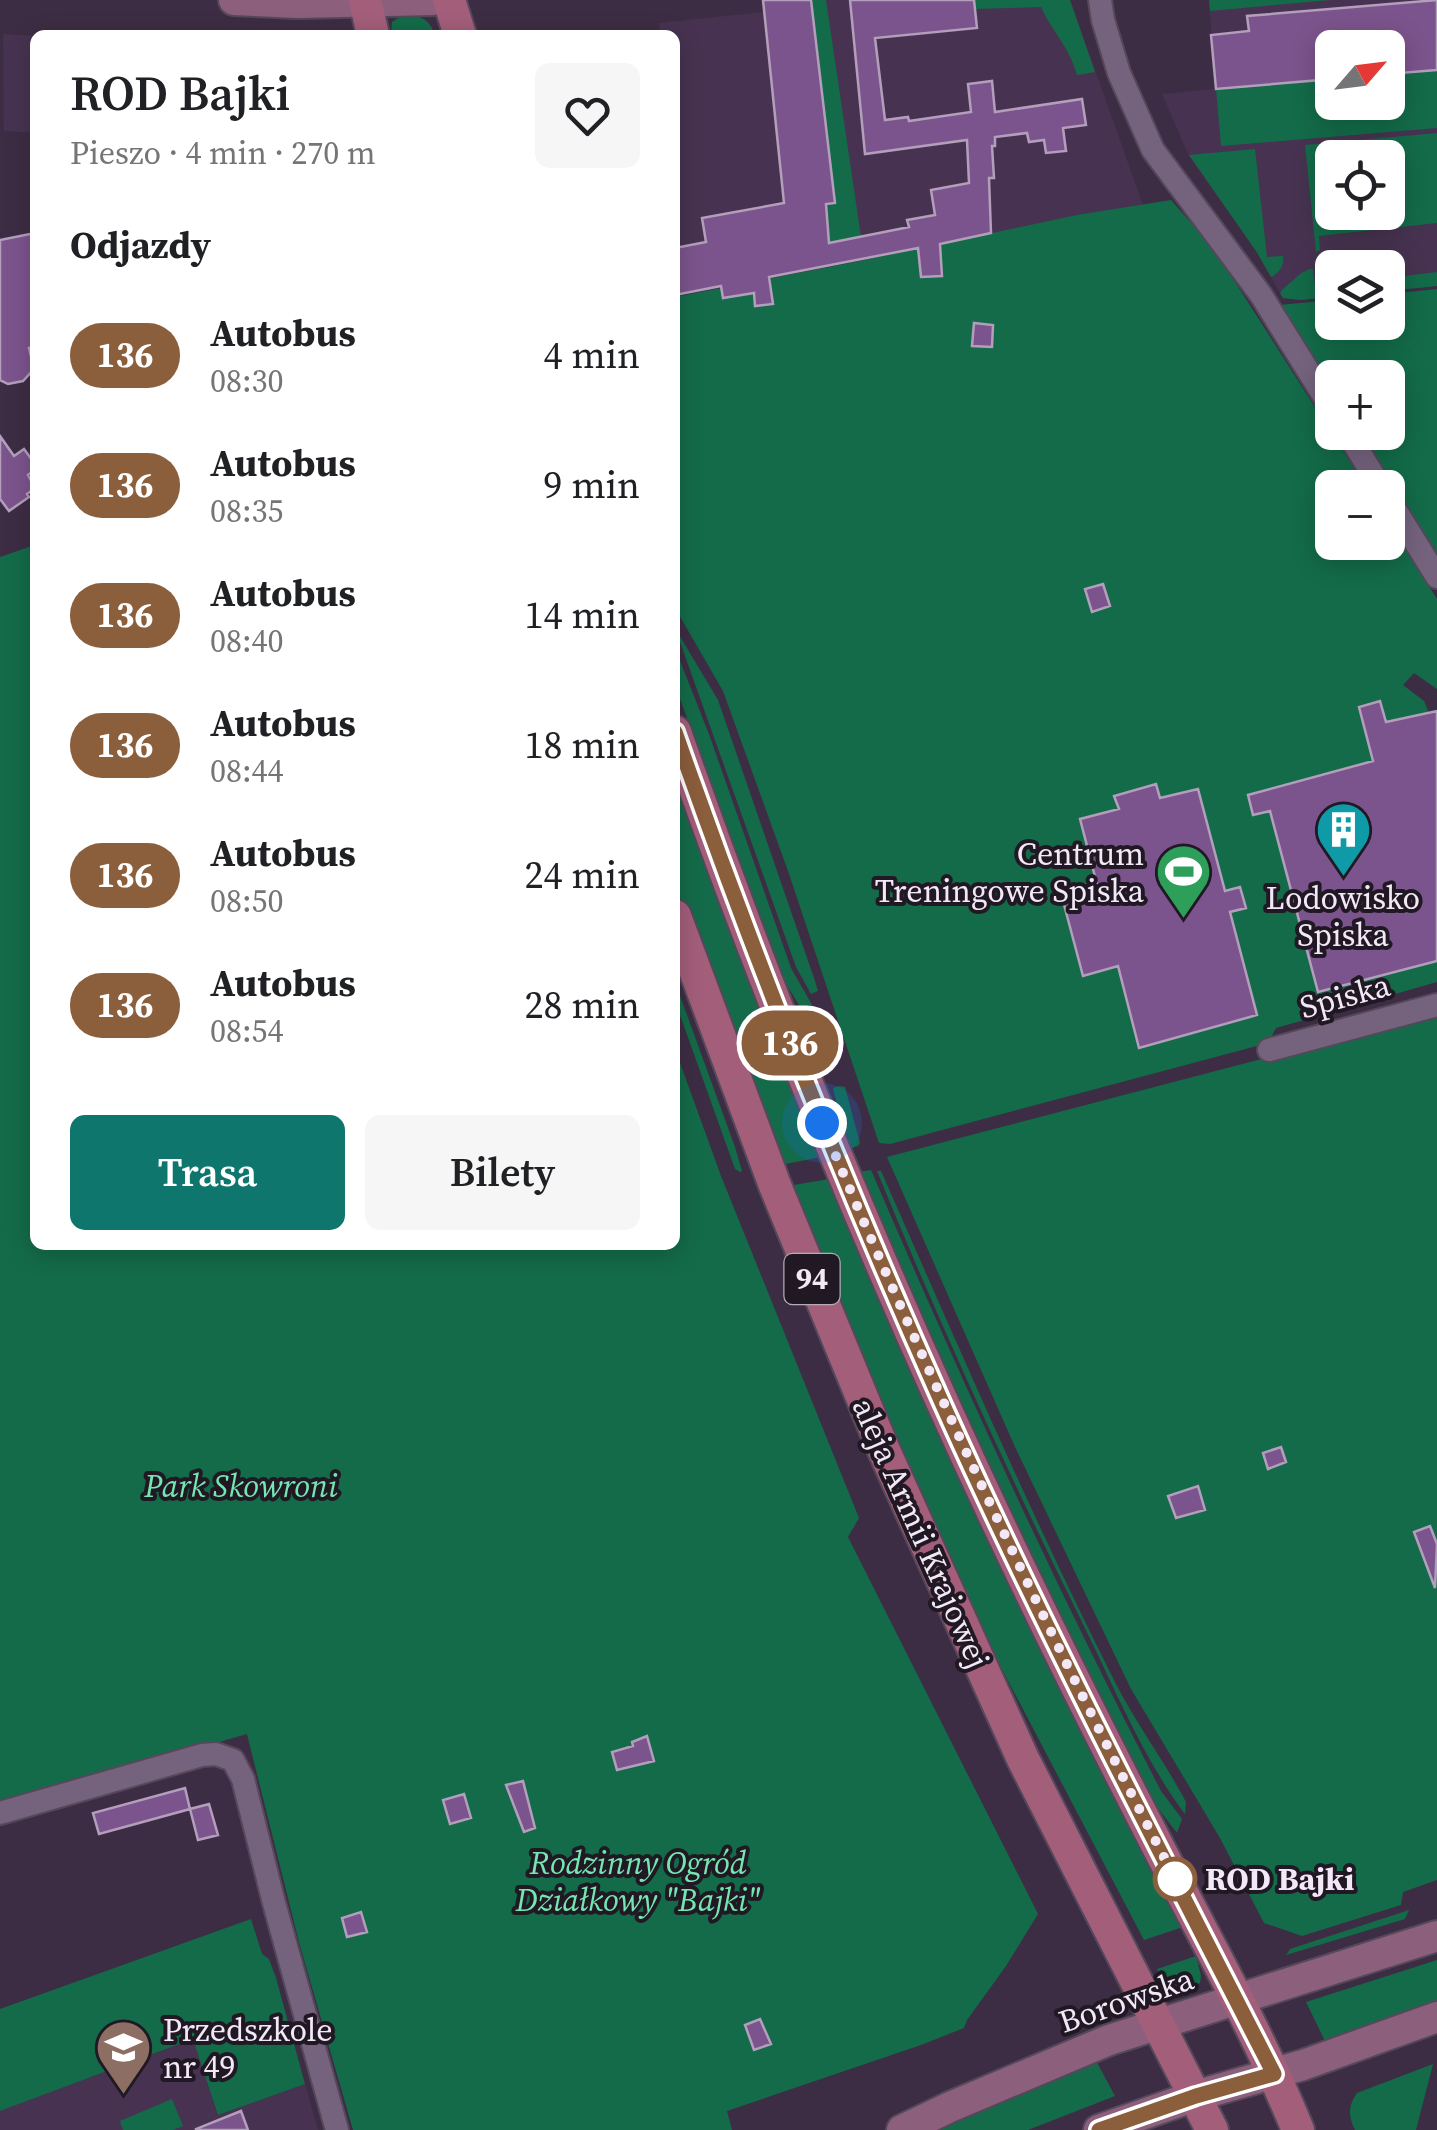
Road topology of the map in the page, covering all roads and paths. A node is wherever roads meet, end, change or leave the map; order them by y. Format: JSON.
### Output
{"nodes":[{"id":1,"x":234,"y":0,"type":"edge"},
{"id":2,"x":433,"y":0,"type":"edge"},
{"id":3,"x":449,"y":0,"type":"edge"},
{"id":4,"x":1100,"y":0,"type":"edge"},
{"id":5,"x":365,"y":1,"type":"edge"},
{"id":6,"x":372,"y":30,"type":"edge"},
{"id":7,"x":458,"y":30,"type":"edge"},
{"id":8,"x":1315,"y":383,"type":"edge"},
{"id":9,"x":1405,"y":525,"type":"edge"},
{"id":10,"x":1437,"y":577,"type":"edge"},
{"id":11,"x":680,"y":746,"type":"edge"},
{"id":12,"x":680,"y":929,"type":"edge"},
{"id":13,"x":1437,"y":1005,"type":"edge"},
{"id":14,"x":1269,"y":1050,"type":"dead end"},
{"id":15,"x":0,"y":1813,"type":"edge"},
{"id":16,"x":1437,"y":1936,"type":"edge"},
{"id":17,"x":1236,"y":1999,"type":"junction"},
{"id":18,"x":1437,"y":2016,"type":"edge"},
{"id":19,"x":1158,"y":2024,"type":"junction"},
{"id":20,"x":1274,"y":2074,"type":"junction"},
{"id":21,"x":1196,"y":2096,"type":"junction"},
{"id":22,"x":337,"y":2130,"type":"edge"},
{"id":23,"x":902,"y":2130,"type":"edge"},
{"id":24,"x":1099,"y":2130,"type":"edge"},
{"id":25,"x":1212,"y":2130,"type":"edge"},
{"id":26,"x":1298,"y":2130,"type":"edge"}],
"edges":[{"from":1,"to":5,"type":"street"},
{"from":2,"to":5,"type":"street"},
{"from":3,"to":7,"type":"main road"},
{"from":4,"to":8,"type":"street"},
{"from":5,"to":6,"type":"main road"},
{"from":9,"to":10,"type":"street"},
{"from":11,"to":17,"type":"main road","number":"94"},
{"from":12,"to":19,"type":"main road","name":"aleja Armii Krajowej","number":"94"},
{"from":13,"to":14,"type":"street","name":"Spiska"},
{"from":15,"to":22,"type":"street"},
{"from":16,"to":17,"type":"street","name":"Borowska"},
{"from":17,"to":19,"type":"street","name":"Borowska"},
{"from":17,"to":20,"type":"main road","number":"94"},
{"from":18,"to":20,"type":"street"},
{"from":19,"to":21,"type":"main road","name":"aleja Armii Krajowej","number":"94"},
{"from":19,"to":23,"type":"street","name":"Borowska"},
{"from":20,"to":21,"type":"street"},
{"from":20,"to":26,"type":"main road","number":"94"},
{"from":21,"to":24,"type":"street"},
{"from":21,"to":25,"type":"main road","name":"aleja Armii Krajowej","number":"94"}]}
